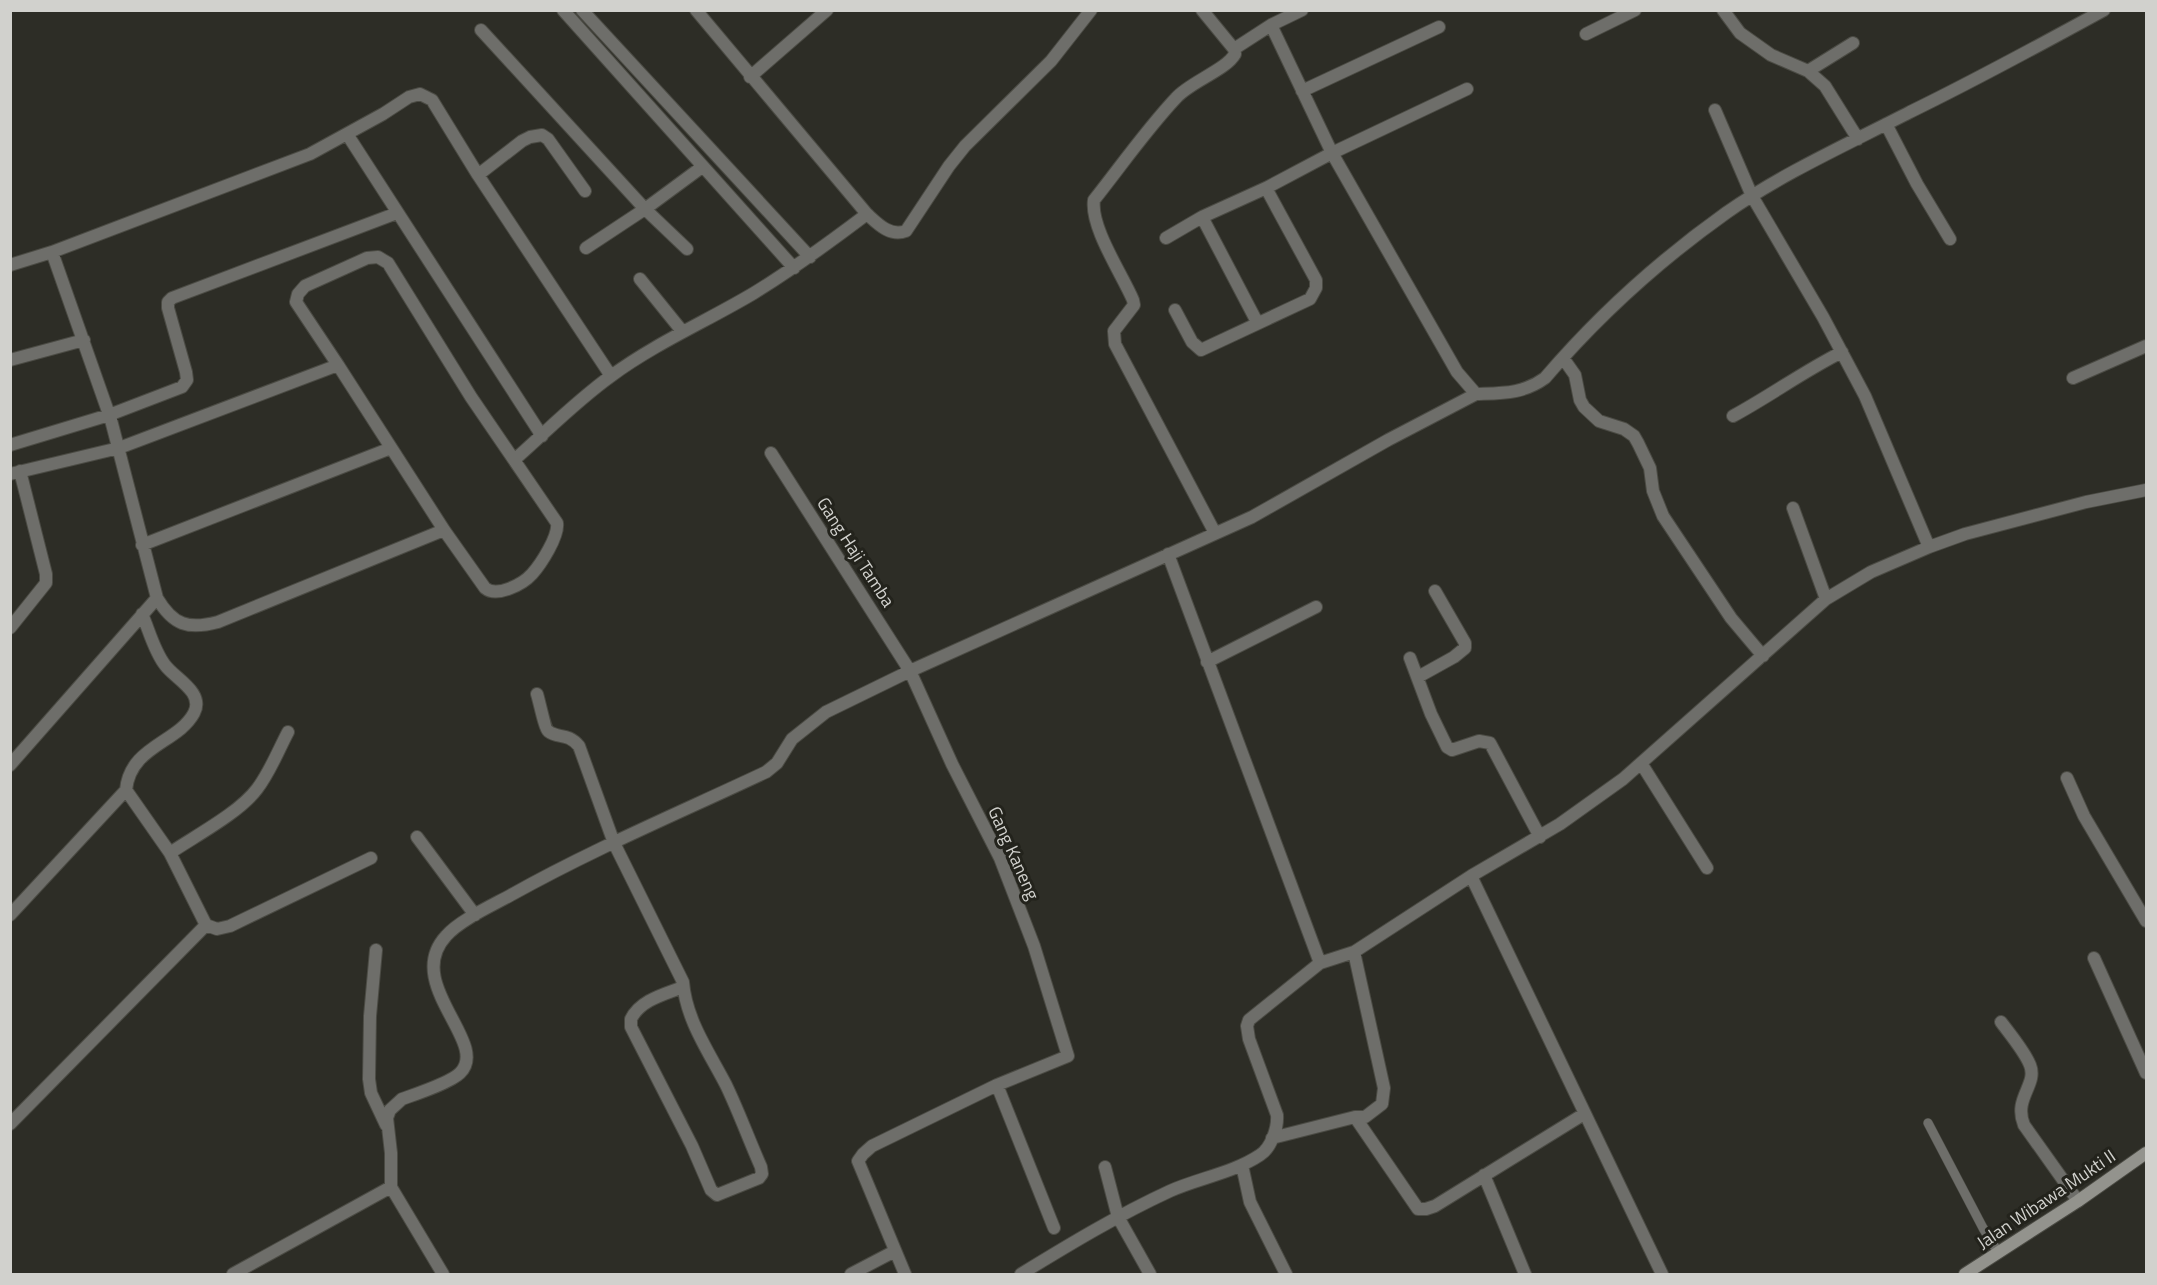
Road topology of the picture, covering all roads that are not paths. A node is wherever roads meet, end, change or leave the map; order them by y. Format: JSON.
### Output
{"nodes":[{"id":1,"x":563,"y":10,"type":"edge"},
{"id":2,"x":582,"y":10,"type":"edge"},
{"id":3,"x":696,"y":10,"type":"edge"},
{"id":4,"x":827,"y":10,"type":"edge"},
{"id":5,"x":1100,"y":10,"type":"edge"},
{"id":6,"x":1202,"y":10,"type":"edge"},
{"id":7,"x":1302,"y":10,"type":"edge"},
{"id":8,"x":1635,"y":10,"type":"edge"},
{"id":9,"x":1723,"y":10,"type":"edge"},
{"id":10,"x":2104,"y":10,"type":"edge"},
{"id":11,"x":1088,"y":14,"type":"edge"},
{"id":12,"x":2080,"y":16,"type":"edge"},
{"id":13,"x":1271,"y":25,"type":"junction"},
{"id":14,"x":1439,"y":27,"type":"dead end"},
{"id":15,"x":481,"y":30,"type":"dead end"},
{"id":16,"x":1586,"y":34,"type":"dead end"},
{"id":17,"x":1853,"y":43,"type":"dead end"},
{"id":18,"x":1234,"y":49,"type":"junction"},
{"id":19,"x":1808,"y":71,"type":"junction"},
{"id":20,"x":750,"y":76,"type":"junction"},
{"id":21,"x":1467,"y":89,"type":"dead end"},
{"id":22,"x":1302,"y":91,"type":"junction"},
{"id":23,"x":1715,"y":110,"type":"dead end"},
{"id":24,"x":1886,"y":124,"type":"junction"},
{"id":25,"x":347,"y":134,"type":"junction"},
{"id":26,"x":1858,"y":139,"type":"junction"},
{"id":27,"x":1332,"y":153,"type":"junction"},
{"id":28,"x":702,"y":167,"type":"junction"},
{"id":29,"x":478,"y":175,"type":"junction"},
{"id":30,"x":1266,"y":188,"type":"junction"},
{"id":31,"x":585,"y":191,"type":"dead end"},
{"id":32,"x":1752,"y":196,"type":"junction"},
{"id":33,"x":645,"y":209,"type":"junction"},
{"id":34,"x":397,"y":213,"type":"junction"},
{"id":35,"x":867,"y":214,"type":"junction"},
{"id":36,"x":1202,"y":217,"type":"junction"},
{"id":37,"x":1166,"y":238,"type":"dead end"},
{"id":38,"x":1950,"y":239,"type":"dead end"},
{"id":39,"x":586,"y":248,"type":"dead end"},
{"id":40,"x":687,"y":249,"type":"dead end"},
{"id":41,"x":52,"y":252,"type":"junction"},
{"id":42,"x":810,"y":257,"type":"junction"},
{"id":43,"x":10,"y":265,"type":"edge"},
{"id":44,"x":794,"y":268,"type":"junction"},
{"id":45,"x":640,"y":279,"type":"dead end"},
{"id":46,"x":1175,"y":310,"type":"dead end"},
{"id":47,"x":1257,"y":322,"type":"junction"},
{"id":48,"x":682,"y":331,"type":"junction"},
{"id":49,"x":84,"y":340,"type":"junction"},
{"id":50,"x":2146,"y":346,"type":"edge"},
{"id":51,"x":1842,"y":352,"type":"junction"},
{"id":52,"x":1563,"y":358,"type":"junction"},
{"id":53,"x":10,"y":360,"type":"edge"},
{"id":54,"x":338,"y":364,"type":"junction"},
{"id":55,"x":611,"y":376,"type":"junction"},
{"id":56,"x":2073,"y":378,"type":"dead end"},
{"id":57,"x":1476,"y":394,"type":"junction"},
{"id":58,"x":1733,"y":416,"type":"dead end"},
{"id":59,"x":110,"y":417,"type":"junction"},
{"id":60,"x":542,"y":436,"type":"junction"},
{"id":61,"x":118,"y":443,"type":"junction"},
{"id":62,"x":10,"y":445,"type":"edge"},
{"id":63,"x":392,"y":448,"type":"junction"},
{"id":64,"x":771,"y":453,"type":"dead end"},
{"id":65,"x":514,"y":460,"type":"junction"},
{"id":66,"x":15,"y":472,"type":"edge"},
{"id":67,"x":2146,"y":490,"type":"edge"},
{"id":68,"x":1793,"y":508,"type":"dead end"},
{"id":69,"x":444,"y":530,"type":"junction"},
{"id":70,"x":1215,"y":533,"type":"junction"},
{"id":71,"x":142,"y":545,"type":"junction"},
{"id":72,"x":1929,"y":547,"type":"junction"},
{"id":73,"x":1168,"y":554,"type":"junction"},
{"id":74,"x":1435,"y":591,"type":"dead end"},
{"id":75,"x":157,"y":598,"type":"junction"},
{"id":76,"x":1826,"y":598,"type":"junction"},
{"id":77,"x":1316,"y":607,"type":"dead end"},
{"id":78,"x":142,"y":614,"type":"junction"},
{"id":79,"x":10,"y":628,"type":"edge"},
{"id":80,"x":1763,"y":656,"type":"junction"},
{"id":81,"x":1410,"y":658,"type":"dead end"},
{"id":82,"x":1207,"y":662,"type":"junction"},
{"id":83,"x":910,"y":671,"type":"junction"},
{"id":84,"x":1418,"y":677,"type":"junction"},
{"id":85,"x":537,"y":694,"type":"dead end"},
{"id":86,"x":288,"y":732,"type":"dead end"},
{"id":87,"x":1641,"y":763,"type":"junction"},
{"id":88,"x":10,"y":765,"type":"edge"},
{"id":89,"x":2067,"y":778,"type":"dead end"},
{"id":90,"x":126,"y":790,"type":"junction"},
{"id":91,"x":417,"y":837,"type":"dead end"},
{"id":92,"x":1540,"y":837,"type":"junction"},
{"id":93,"x":615,"y":843,"type":"junction"},
{"id":94,"x":170,"y":853,"type":"junction"},
{"id":95,"x":371,"y":858,"type":"dead end"},
{"id":96,"x":1707,"y":868,"type":"dead end"},
{"id":97,"x":1471,"y":876,"type":"junction"},
{"id":98,"x":10,"y":915,"type":"edge"},
{"id":99,"x":475,"y":915,"type":"junction"},
{"id":100,"x":2146,"y":921,"type":"edge"},
{"id":101,"x":206,"y":926,"type":"junction"},
{"id":102,"x":376,"y":950,"type":"dead end"},
{"id":103,"x":1354,"y":952,"type":"junction"},
{"id":104,"x":2094,"y":958,"type":"dead end"},
{"id":105,"x":1320,"y":963,"type":"junction"},
{"id":106,"x":683,"y":987,"type":"junction"},
{"id":107,"x":2001,"y":1022,"type":"dead end"},
{"id":108,"x":2146,"y":1072,"type":"edge"},
{"id":109,"x":997,"y":1085,"type":"junction"},
{"id":110,"x":1584,"y":1114,"type":"junction"},
{"id":111,"x":1355,"y":1117,"type":"junction"},
{"id":112,"x":1928,"y":1123,"type":"dead end"},
{"id":113,"x":10,"y":1124,"type":"edge"},
{"id":114,"x":387,"y":1126,"type":"junction"},
{"id":115,"x":1272,"y":1138,"type":"junction"},
{"id":116,"x":2146,"y":1153,"type":"edge"},
{"id":117,"x":1242,"y":1165,"type":"junction"},
{"id":118,"x":1105,"y":1167,"type":"dead end"},
{"id":119,"x":1485,"y":1175,"type":"junction"},
{"id":120,"x":391,"y":1187,"type":"junction"},
{"id":121,"x":2078,"y":1201,"type":"junction"},
{"id":122,"x":1118,"y":1217,"type":"junction"},
{"id":123,"x":1054,"y":1228,"type":"dead end"},
{"id":124,"x":895,"y":1251,"type":"junction"},
{"id":125,"x":1998,"y":1251,"type":"junction"},
{"id":126,"x":233,"y":1275,"type":"edge"},
{"id":127,"x":443,"y":1275,"type":"edge"},
{"id":128,"x":851,"y":1275,"type":"edge"},
{"id":129,"x":905,"y":1275,"type":"edge"},
{"id":130,"x":1021,"y":1275,"type":"edge"},
{"id":131,"x":1150,"y":1275,"type":"edge"},
{"id":132,"x":1286,"y":1275,"type":"edge"},
{"id":133,"x":1525,"y":1275,"type":"edge"},
{"id":134,"x":1662,"y":1275,"type":"edge"},
{"id":135,"x":1965,"y":1275,"type":"edge"}],
"edges":[{"from":1,"to":28,"type":"street"},
{"from":2,"to":42,"type":"street"},
{"from":3,"to":20,"type":"street"},
{"from":4,"to":20,"type":"street"},
{"from":5,"to":11,"type":"street"},
{"from":6,"to":18,"type":"street"},
{"from":7,"to":13,"type":"street"},
{"from":8,"to":16,"type":"street"},
{"from":9,"to":19,"type":"street"},
{"from":10,"to":12,"type":"street"},
{"from":11,"to":35,"type":"street"},
{"from":12,"to":24,"type":"street"},
{"from":13,"to":18,"type":"street"},
{"from":13,"to":22,"type":"street"},
{"from":14,"to":22,"type":"street"},
{"from":15,"to":33,"type":"street"},
{"from":17,"to":19,"type":"street"},
{"from":18,"to":70,"type":"street"},
{"from":19,"to":26,"type":"street"},
{"from":20,"to":35,"type":"street"},
{"from":21,"to":27,"type":"street"},
{"from":22,"to":27,"type":"street"},
{"from":23,"to":32,"type":"street"},
{"from":24,"to":26,"type":"street"},
{"from":24,"to":38,"type":"street"},
{"from":25,"to":29,"type":"street"},
{"from":25,"to":34,"type":"street"},
{"from":25,"to":41,"type":"street"},
{"from":26,"to":32,"type":"street"},
{"from":27,"to":30,"type":"street"},
{"from":27,"to":57,"type":"street"},
{"from":28,"to":33,"type":"street"},
{"from":28,"to":44,"type":"street"},
{"from":29,"to":31,"type":"street"},
{"from":29,"to":55,"type":"street"},
{"from":30,"to":36,"type":"street"},
{"from":30,"to":47,"type":"street"},
{"from":32,"to":51,"type":"street"},
{"from":32,"to":52,"type":"street"},
{"from":33,"to":39,"type":"street"},
{"from":33,"to":40,"type":"street"},
{"from":34,"to":59,"type":"street"},
{"from":34,"to":60,"type":"street"},
{"from":35,"to":42,"type":"street"},
{"from":36,"to":37,"type":"street"},
{"from":36,"to":47,"type":"street"},
{"from":41,"to":43,"type":"street"},
{"from":41,"to":49,"type":"street"},
{"from":42,"to":44,"type":"street"},
{"from":44,"to":48,"type":"street"},
{"from":45,"to":48,"type":"street"},
{"from":46,"to":47,"type":"street"},
{"from":48,"to":55,"type":"street"},
{"from":49,"to":53,"type":"street"},
{"from":49,"to":59,"type":"street"},
{"from":50,"to":56,"type":"street"},
{"from":51,"to":58,"type":"street"},
{"from":51,"to":72,"type":"street"},
{"from":52,"to":57,"type":"street"},
{"from":52,"to":80,"type":"street"},
{"from":54,"to":61,"type":"street"},
{"from":54,"to":63,"type":"street"},
{"from":54,"to":65,"type":"street"},
{"from":55,"to":60,"type":"street"},
{"from":57,"to":70,"type":"street"},
{"from":59,"to":61,"type":"street"},
{"from":59,"to":62,"type":"street"},
{"from":60,"to":65,"type":"street"},
{"from":61,"to":66,"type":"street"},
{"from":61,"to":71,"type":"street"},
{"from":63,"to":69,"type":"street"},
{"from":63,"to":71,"type":"street"},
{"from":64,"to":83,"type":"street","name":"Gang Haji Tamba"},
{"from":65,"to":69,"type":"street"},
{"from":66,"to":79,"type":"street"},
{"from":67,"to":72,"type":"street"},
{"from":68,"to":76,"type":"street"},
{"from":69,"to":75,"type":"street"},
{"from":70,"to":73,"type":"street"},
{"from":71,"to":75,"type":"street"},
{"from":72,"to":76,"type":"street"},
{"from":73,"to":82,"type":"street"},
{"from":73,"to":83,"type":"street"},
{"from":74,"to":84,"type":"street"},
{"from":75,"to":78,"type":"street"},
{"from":76,"to":80,"type":"street"},
{"from":77,"to":82,"type":"street"},
{"from":78,"to":88,"type":"street"},
{"from":78,"to":90,"type":"street"},
{"from":80,"to":87,"type":"street"},
{"from":81,"to":84,"type":"street"},
{"from":82,"to":105,"type":"street"},
{"from":83,"to":93,"type":"street"},
{"from":83,"to":109,"type":"street","name":"Gang Kaneng"},
{"from":84,"to":92,"type":"street"},
{"from":85,"to":93,"type":"street"},
{"from":86,"to":94,"type":"street"},
{"from":87,"to":92,"type":"street"},
{"from":87,"to":96,"type":"street"},
{"from":89,"to":100,"type":"street"},
{"from":90,"to":94,"type":"street"},
{"from":90,"to":98,"type":"street"},
{"from":91,"to":99,"type":"street"},
{"from":92,"to":97,"type":"street"},
{"from":93,"to":99,"type":"street"},
{"from":93,"to":106,"type":"street"},
{"from":94,"to":101,"type":"street"},
{"from":95,"to":101,"type":"street"},
{"from":97,"to":103,"type":"street"},
{"from":97,"to":110,"type":"street"},
{"from":99,"to":114,"type":"street"},
{"from":101,"to":113,"type":"street"},
{"from":102,"to":114,"type":"street"},
{"from":103,"to":105,"type":"street"},
{"from":103,"to":111,"type":"street"},
{"from":104,"to":108,"type":"street"},
{"from":105,"to":115,"type":"street"},
{"from":106,"to":106,"type":"street"},
{"from":107,"to":121,"type":"street"},
{"from":109,"to":123,"type":"street"},
{"from":109,"to":124,"type":"street"},
{"from":110,"to":119,"type":"street"},
{"from":110,"to":134,"type":"street"},
{"from":111,"to":115,"type":"street"},
{"from":111,"to":119,"type":"street"},
{"from":112,"to":125,"type":"lane"},
{"from":114,"to":120,"type":"street"},
{"from":115,"to":117,"type":"street"},
{"from":116,"to":121,"type":"main road","name":"Jalan Wibawa Mukti II"},
{"from":117,"to":122,"type":"street"},
{"from":117,"to":132,"type":"street"},
{"from":118,"to":122,"type":"street"},
{"from":119,"to":133,"type":"street"},
{"from":120,"to":126,"type":"street"},
{"from":120,"to":127,"type":"street"},
{"from":121,"to":125,"type":"main road","name":"Jalan Wibawa Mukti II"},
{"from":122,"to":130,"type":"street"},
{"from":122,"to":131,"type":"street"},
{"from":124,"to":128,"type":"street"},
{"from":124,"to":129,"type":"street"},
{"from":125,"to":135,"type":"main road","name":"Jalan Wibawa Mukti II"}]}
